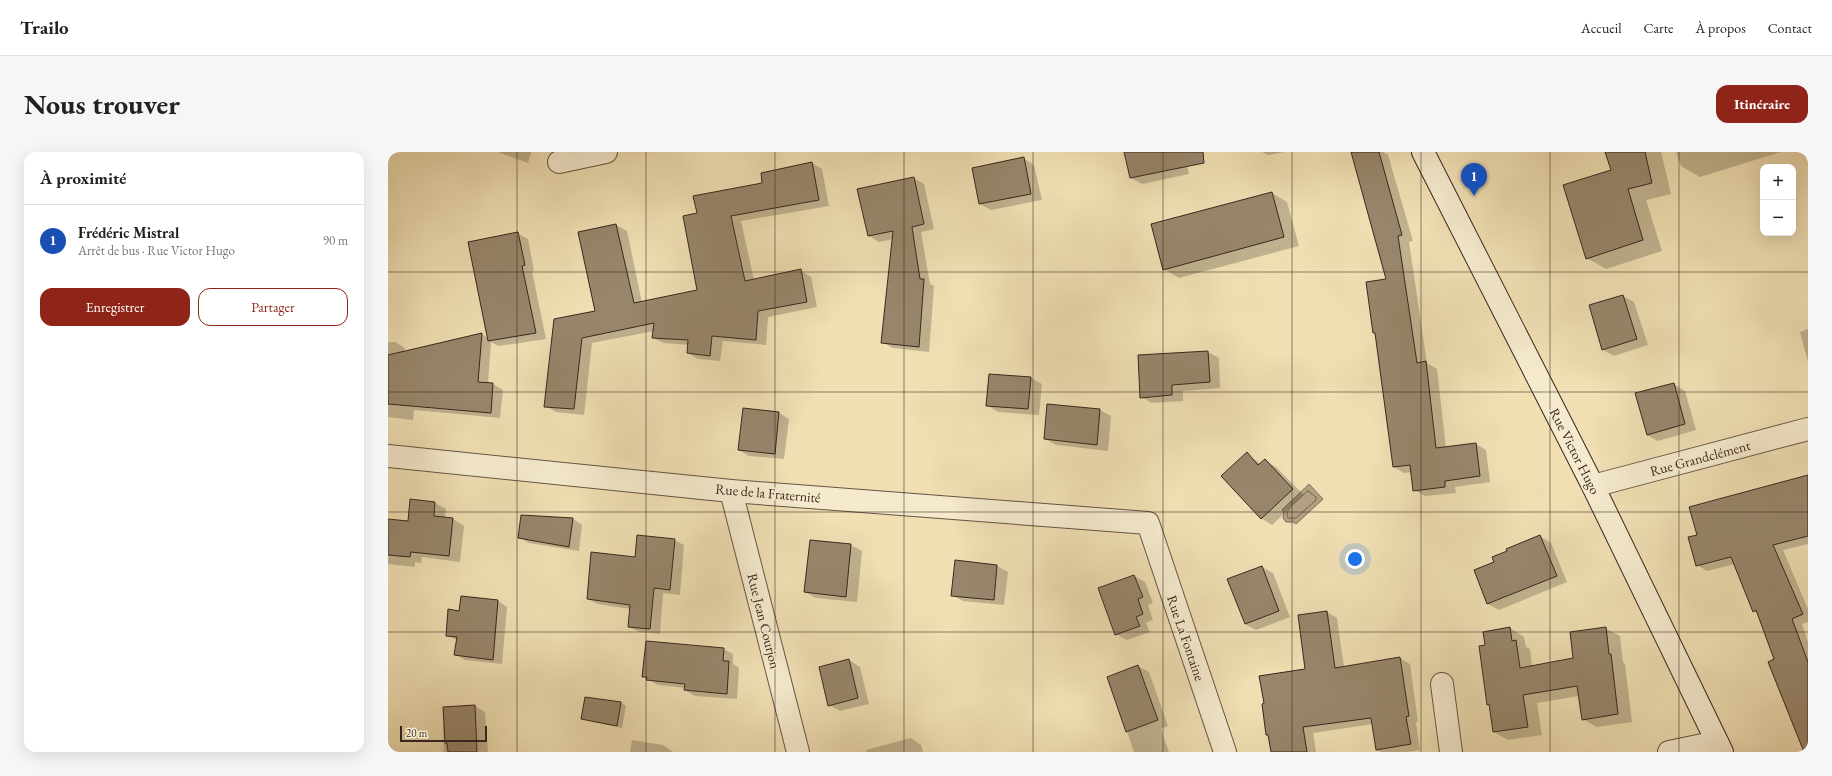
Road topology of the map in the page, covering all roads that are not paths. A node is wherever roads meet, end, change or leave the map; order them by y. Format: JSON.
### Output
{"nodes":[{"id":1,"x":606,"y":152,"type":"edge"},
{"id":2,"x":1423,"y":152,"type":"edge"},
{"id":3,"x":558,"y":162,"type":"dead end"},
{"id":4,"x":1808,"y":429,"type":"edge"},
{"id":5,"x":388,"y":456,"type":"edge"},
{"id":6,"x":1593,"y":486,"type":"junction"},
{"id":7,"x":731,"y":491,"type":"junction"},
{"id":8,"x":1148,"y":523,"type":"joint"},
{"id":9,"x":1442,"y":684,"type":"dead end"},
{"id":10,"x":1720,"y":747,"type":"edge"},
{"id":11,"x":798,"y":752,"type":"edge"},
{"id":12,"x":1225,"y":752,"type":"edge"},
{"id":13,"x":1451,"y":752,"type":"edge"},
{"id":14,"x":1669,"y":752,"type":"edge"}],
"edges":[{"from":1,"to":3,"type":"street"},
{"from":2,"to":6,"type":"street","name":"Rue Victor Hugo"},
{"from":4,"to":6,"type":"street","name":"Rue Grandclément"},
{"from":5,"to":7,"type":"street","name":"Rue de la Fraternité"},
{"from":6,"to":10,"type":"street","name":"Rue Victor Hugo"},
{"from":7,"to":8,"type":"street","name":"Rue de la Fraternité"},
{"from":7,"to":11,"type":"street","name":"Rue Jean Courjon"},
{"from":8,"to":12,"type":"street","name":"Rue La Fontaine"},
{"from":9,"to":13,"type":"street"},
{"from":10,"to":14,"type":"street"}]}
